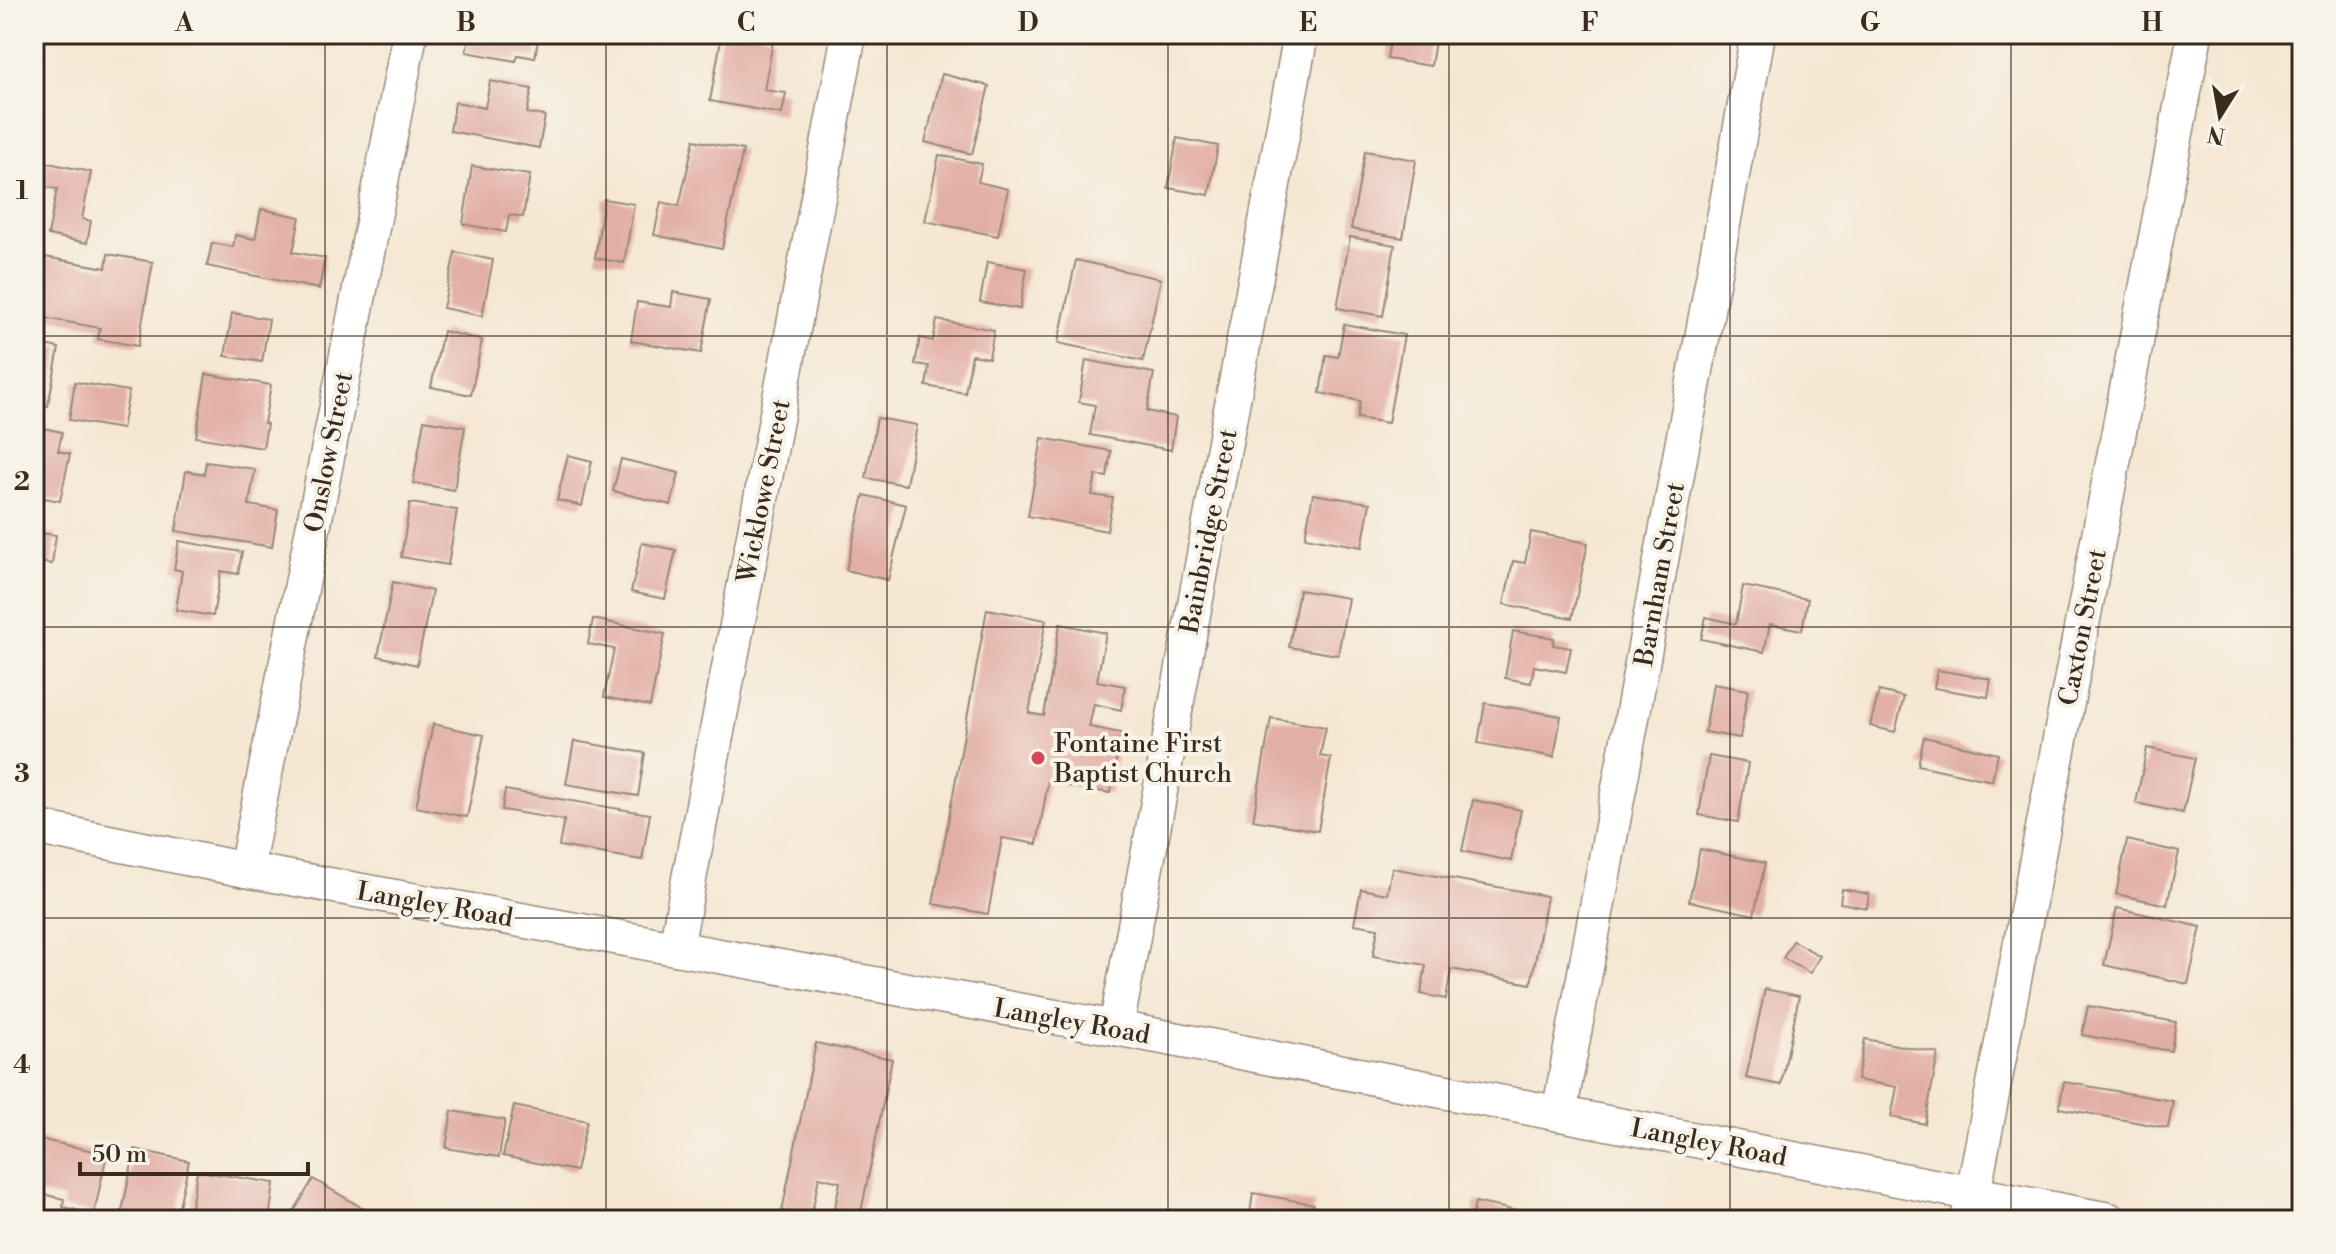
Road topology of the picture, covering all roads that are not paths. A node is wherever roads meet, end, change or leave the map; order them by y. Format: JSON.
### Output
{"nodes":[{"id":1,"x":410,"y":34,"type":"edge"},
{"id":2,"x":849,"y":34,"type":"edge"},
{"id":3,"x":1301,"y":34,"type":"edge"},
{"id":4,"x":1758,"y":34,"type":"edge"},
{"id":5,"x":2195,"y":34,"type":"edge"},
{"id":6,"x":34,"y":827,"type":"edge"},
{"id":7,"x":246,"y":870,"type":"junction"},
{"id":8,"x":676,"y":948,"type":"junction"},
{"id":9,"x":1116,"y":1028,"type":"junction"},
{"id":10,"x":1559,"y":1114,"type":"junction"},
{"id":11,"x":1971,"y":1208,"type":"edge"},
{"id":12,"x":2109,"y":1220,"type":"edge"}],
"edges":[{"from":1,"to":7,"type":"street","name":"Onslow Street"},
{"from":2,"to":8,"type":"street","name":"Wicklowe Street"},
{"from":3,"to":9,"type":"street","name":"Bainbridge Street"},
{"from":4,"to":10,"type":"street","name":"Barnham Street"},
{"from":5,"to":11,"type":"street","name":"Caxton Street"},
{"from":6,"to":7,"type":"street","name":"Langley Road"},
{"from":7,"to":8,"type":"street","name":"Langley Road"},
{"from":8,"to":9,"type":"street","name":"Langley Road"},
{"from":9,"to":10,"type":"street","name":"Langley Road"},
{"from":10,"to":11,"type":"street","name":"Langley Road"},
{"from":11,"to":12,"type":"street","name":"Langley Road"}]}
